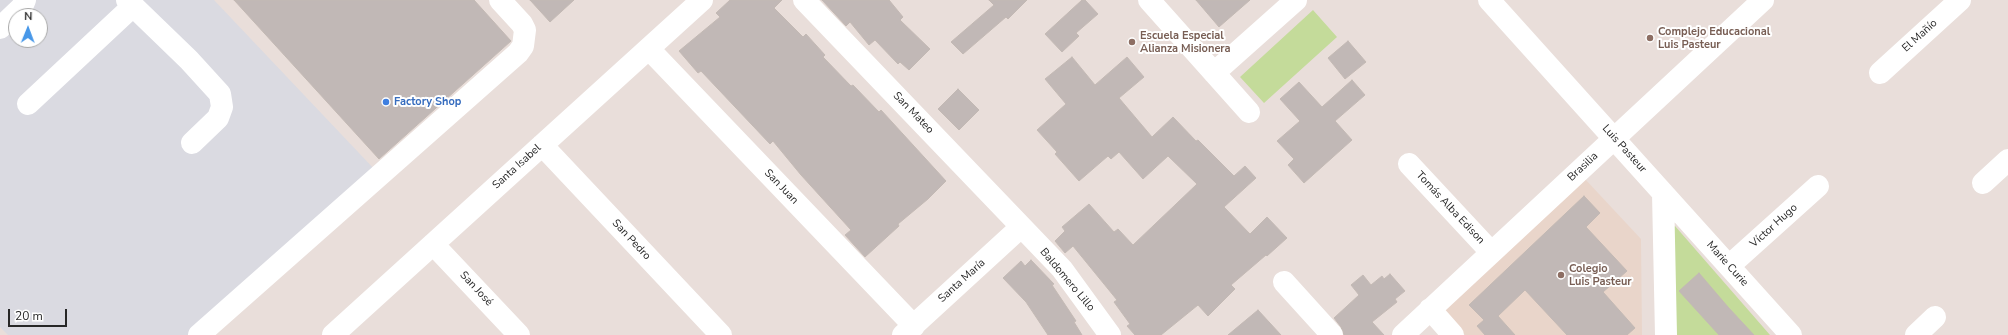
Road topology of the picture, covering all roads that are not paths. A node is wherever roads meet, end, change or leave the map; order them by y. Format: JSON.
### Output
{"nodes":[{"id":1,"x":25,"y":0,"type":"edge"},
{"id":2,"x":500,"y":0,"type":"edge"},
{"id":3,"x":702,"y":0,"type":"edge"},
{"id":4,"x":804,"y":0,"type":"edge"},
{"id":5,"x":1149,"y":0,"type":"edge"},
{"id":6,"x":1296,"y":0,"type":"edge"},
{"id":7,"x":1489,"y":0,"type":"edge"},
{"id":8,"x":1762,"y":0,"type":"edge"},
{"id":9,"x":1960,"y":0,"type":"edge"},
{"id":10,"x":130,"y":3,"type":"edge"},
{"id":11,"x":0,"y":28,"type":"edge"},
{"id":12,"x":649,"y":49,"type":"junction"},
{"id":13,"x":1214,"y":73,"type":"junction"},
{"id":14,"x":1880,"y":73,"type":"dead end"},
{"id":15,"x":28,"y":104,"type":"dead end"},
{"id":16,"x":1249,"y":112,"type":"dead end"},
{"id":17,"x":1614,"y":138,"type":"junction"},
{"id":18,"x":192,"y":143,"type":"dead end"},
{"id":19,"x":542,"y":145,"type":"junction"},
{"id":20,"x":2008,"y":160,"type":"edge"},
{"id":21,"x":1409,"y":164,"type":"dead end"},
{"id":22,"x":1983,"y":183,"type":"dead end"},
{"id":23,"x":1818,"y":186,"type":"dead end"},
{"id":24,"x":1663,"y":193,"type":"junction"},
{"id":25,"x":1021,"y":227,"type":"junction"},
{"id":26,"x":433,"y":244,"type":"junction"},
{"id":27,"x":1491,"y":252,"type":"junction"},
{"id":28,"x":1729,"y":266,"type":"junction"},
{"id":29,"x":1284,"y":282,"type":"dead end"},
{"id":30,"x":1430,"y":309,"type":"junction"},
{"id":31,"x":1935,"y":317,"type":"dead end"},
{"id":32,"x":908,"y":330,"type":"edge"},
{"id":33,"x":199,"y":335,"type":"edge"},
{"id":34,"x":333,"y":335,"type":"edge"},
{"id":35,"x":519,"y":335,"type":"edge"},
{"id":36,"x":721,"y":335,"type":"edge"},
{"id":37,"x":1110,"y":335,"type":"edge"},
{"id":38,"x":1332,"y":335,"type":"edge"},
{"id":39,"x":1403,"y":335,"type":"edge"},
{"id":40,"x":1453,"y":335,"type":"edge"},
{"id":41,"x":1666,"y":335,"type":"edge"},
{"id":42,"x":1791,"y":335,"type":"edge"},
{"id":43,"x":1916,"y":335,"type":"edge"}],
"edges":[{"from":1,"to":11,"type":"street"},
{"from":2,"to":33,"type":"street"},
{"from":3,"to":12,"type":"street","name":"Santa Isabel"},
{"from":4,"to":25,"type":"street","name":"San Mateo"},
{"from":5,"to":13,"type":"street"},
{"from":6,"to":13,"type":"street"},
{"from":7,"to":17,"type":"street","name":"Luis Pasteur"},
{"from":8,"to":17,"type":"street","name":"Brasilia"},
{"from":9,"to":14,"type":"street","name":"El Mañío"},
{"from":10,"to":15,"type":"street"},
{"from":10,"to":18,"type":"street"},
{"from":12,"to":19,"type":"street","name":"Santa Isabel"},
{"from":12,"to":32,"type":"street","name":"San Juan"},
{"from":13,"to":16,"type":"street"},
{"from":17,"to":24,"type":"street","name":"Luis Pasteur"},
{"from":17,"to":27,"type":"street","name":"Brasilia"},
{"from":19,"to":26,"type":"street","name":"Santa Isabel"},
{"from":19,"to":36,"type":"street","name":"San Pedro"},
{"from":20,"to":22,"type":"street"},
{"from":21,"to":27,"type":"street","name":"Tomás Alba Edison"},
{"from":23,"to":28,"type":"street","name":"Víctor Hugo"},
{"from":24,"to":28,"type":"street","name":"Marie Curie"},
{"from":24,"to":41,"type":"street"},
{"from":25,"to":32,"type":"street","name":"Santa María"},
{"from":25,"to":37,"type":"street","name":"Baldomero Lillo"},
{"from":26,"to":34,"type":"street","name":"Santa Isabel"},
{"from":26,"to":35,"type":"street","name":"San José"},
{"from":27,"to":30,"type":"street","name":"Brasilia"},
{"from":28,"to":42,"type":"street","name":"Marie Curie"},
{"from":29,"to":38,"type":"street"},
{"from":30,"to":39,"type":"street","name":"Brasilia"},
{"from":30,"to":40,"type":"street"},
{"from":31,"to":43,"type":"street"}]}
